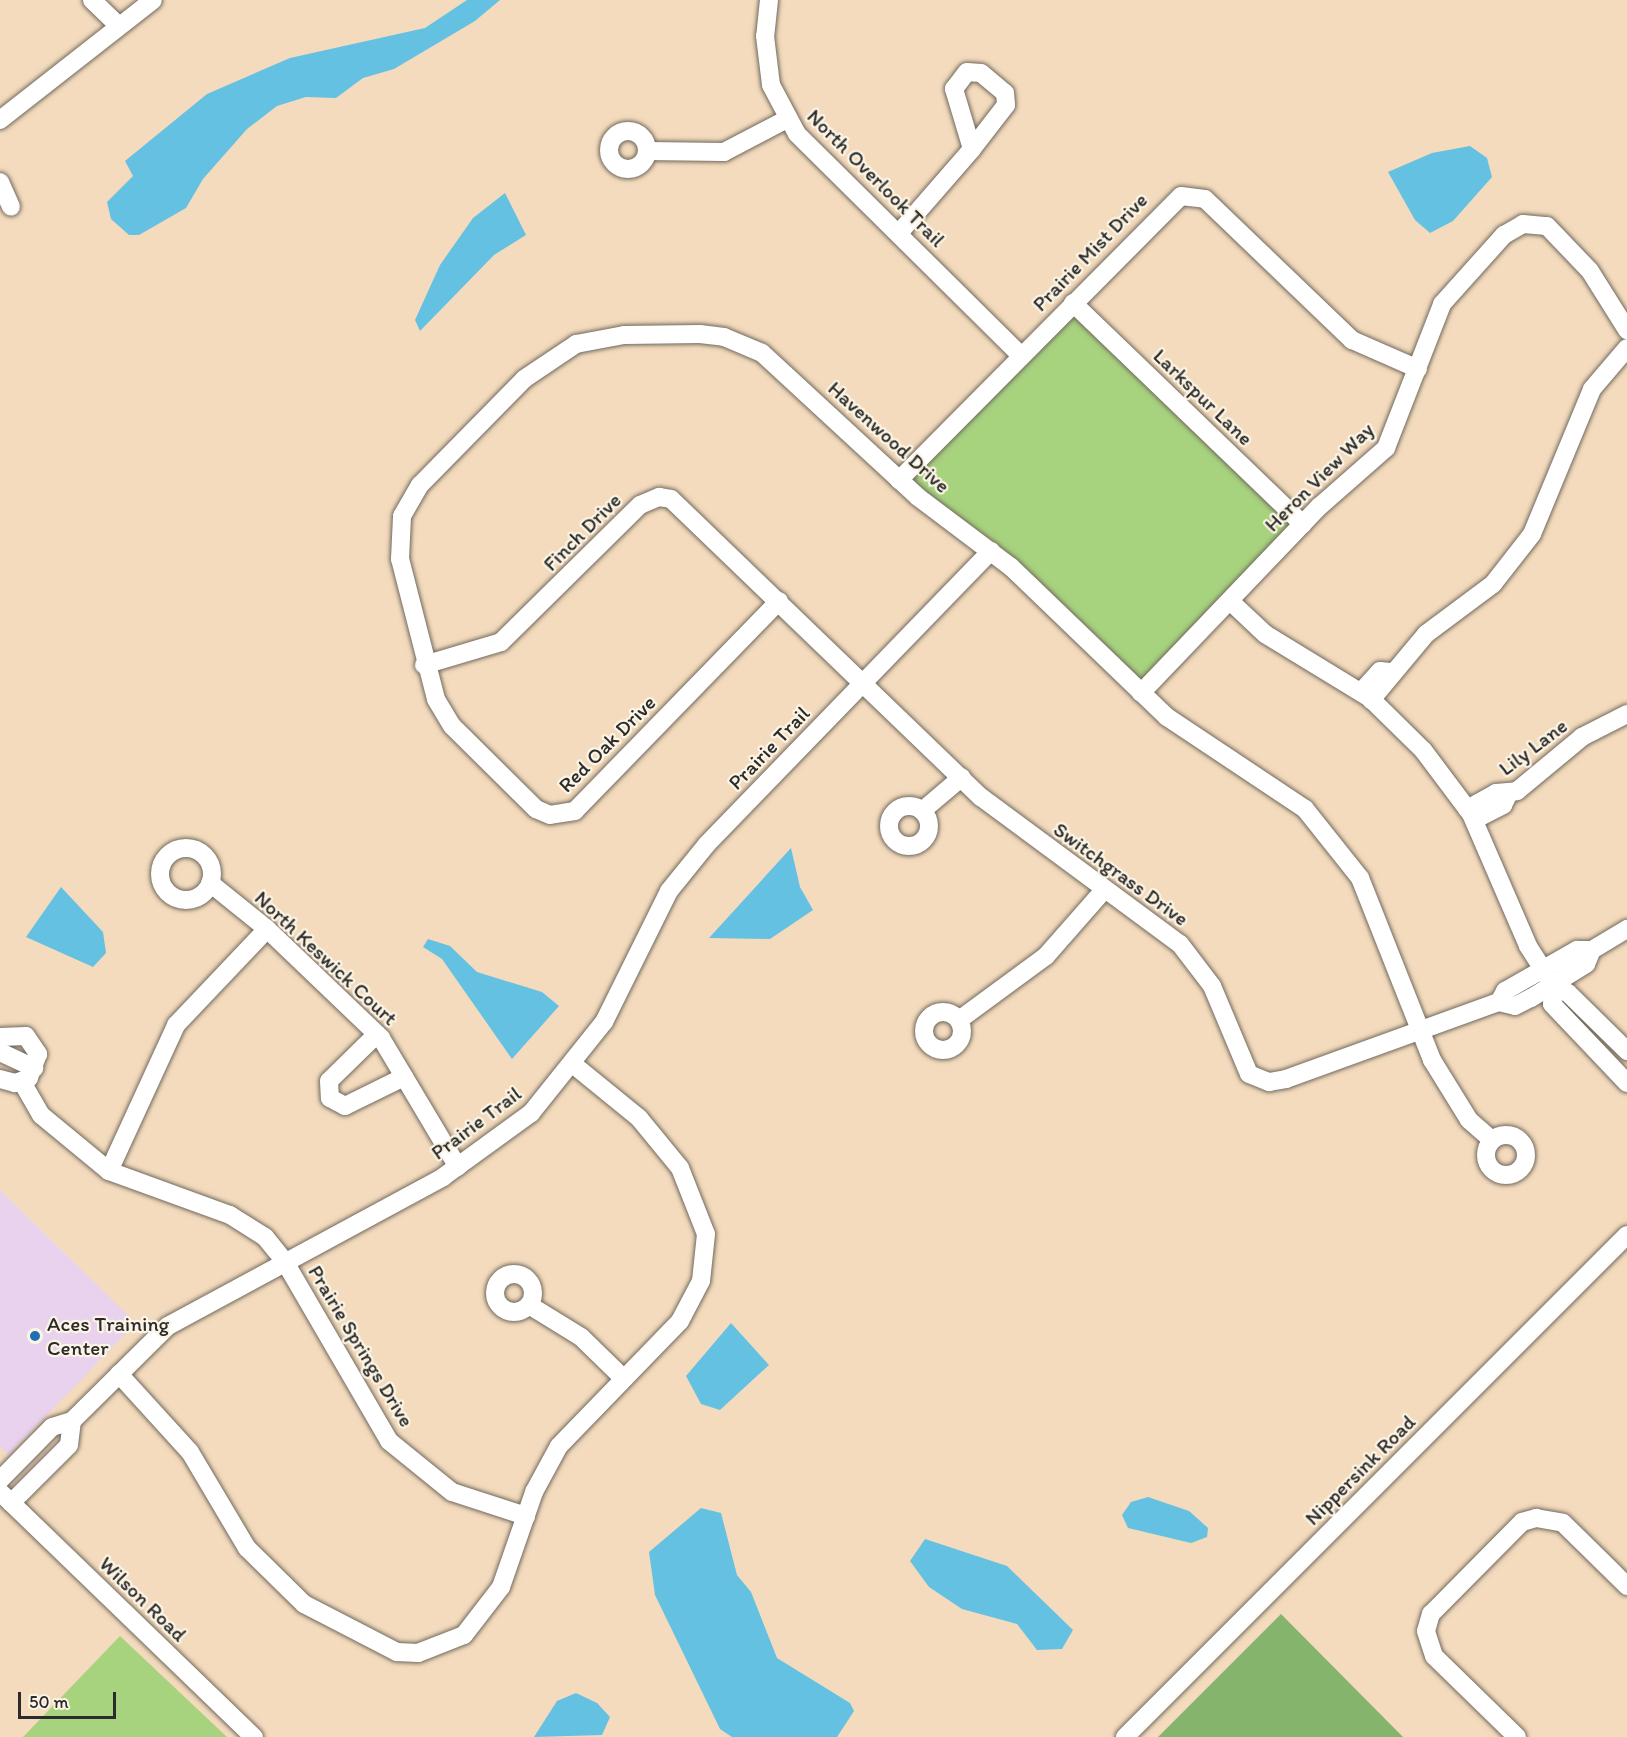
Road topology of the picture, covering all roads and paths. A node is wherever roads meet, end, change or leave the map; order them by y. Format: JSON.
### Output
{"nodes":[{"id":1,"x":92,"y":0,"type":"edge"},
{"id":2,"x":153,"y":0,"type":"edge"},
{"id":3,"x":769,"y":0,"type":"edge"},
{"id":4,"x":118,"y":25,"type":"junction"},
{"id":5,"x":787,"y":119,"type":"junction"},
{"id":6,"x":0,"y":120,"type":"edge"},
{"id":7,"x":972,"y":149,"type":"dead end"},
{"id":8,"x":648,"y":151,"type":"dead end"},
{"id":9,"x":0,"y":182,"type":"edge"},
{"id":10,"x":11,"y":207,"type":"dead end"},
{"id":11,"x":899,"y":233,"type":"junction"},
{"id":12,"x":1073,"y":303,"type":"junction"},
{"id":13,"x":1627,"y":330,"type":"edge"},
{"id":14,"x":1627,"y":348,"type":"edge"},
{"id":15,"x":1021,"y":356,"type":"junction"},
{"id":16,"x":1418,"y":369,"type":"junction"},
{"id":17,"x":899,"y":480,"type":"junction"},
{"id":18,"x":1303,"y":524,"type":"junction"},
{"id":19,"x":991,"y":551,"type":"junction"},
{"id":20,"x":779,"y":601,"type":"junction"},
{"id":21,"x":1230,"y":601,"type":"junction"},
{"id":22,"x":424,"y":665,"type":"junction"},
{"id":23,"x":864,"y":683,"type":"junction"},
{"id":24,"x":1141,"y":693,"type":"junction"},
{"id":25,"x":1366,"y":696,"type":"junction"},
{"id":26,"x":1627,"y":714,"type":"edge"},
{"id":27,"x":962,"y":777,"type":"junction"},
{"id":28,"x":922,"y":811,"type":"dead end"},
{"id":29,"x":1470,"y":814,"type":"junction"},
{"id":30,"x":210,"y":883,"type":"dead end"},
{"id":31,"x":1104,"y":890,"type":"junction"},
{"id":32,"x":267,"y":929,"type":"junction"},
{"id":33,"x":1627,"y":929,"type":"edge"},
{"id":34,"x":1554,"y":987,"type":"junction"},
{"id":35,"x":958,"y":1020,"type":"dead end"},
{"id":36,"x":1421,"y":1029,"type":"junction"},
{"id":37,"x":377,"y":1034,"type":"junction"},
{"id":38,"x":0,"y":1037,"type":"edge"},
{"id":39,"x":1627,"y":1051,"type":"edge"},
{"id":40,"x":0,"y":1052,"type":"edge"},
{"id":41,"x":574,"y":1065,"type":"junction"},
{"id":42,"x":28,"y":1075,"type":"junction"},
{"id":43,"x":404,"y":1077,"type":"junction"},
{"id":44,"x":0,"y":1079,"type":"edge"},
{"id":45,"x":1627,"y":1083,"type":"edge"},
{"id":46,"x":1492,"y":1140,"type":"dead end"},
{"id":47,"x":458,"y":1167,"type":"junction"},
{"id":48,"x":109,"y":1171,"type":"junction"},
{"id":49,"x":1627,"y":1235,"type":"edge"},
{"id":50,"x":285,"y":1262,"type":"junction"},
{"id":51,"x":529,"y":1305,"type":"dead end"},
{"id":52,"x":119,"y":1374,"type":"junction"},
{"id":53,"x":622,"y":1377,"type":"junction"},
{"id":54,"x":72,"y":1421,"type":"junction"},
{"id":55,"x":0,"y":1480,"type":"edge"},
{"id":56,"x":6,"y":1498,"type":"edge"},
{"id":57,"x":526,"y":1516,"type":"junction"},
{"id":58,"x":1627,"y":1586,"type":"edge"},
{"id":59,"x":254,"y":1737,"type":"edge"},
{"id":60,"x":1125,"y":1737,"type":"edge"},
{"id":61,"x":1518,"y":1737,"type":"edge"}],
"edges":[{"from":1,"to":4,"type":"street"},
{"from":2,"to":4,"type":"street"},
{"from":3,"to":5,"type":"street","name":"North Overlook Trail"},
{"from":4,"to":6,"type":"street"},
{"from":5,"to":8,"type":"street"},
{"from":5,"to":11,"type":"street","name":"North Overlook Trail"},
{"from":7,"to":11,"type":"street"},
{"from":9,"to":10,"type":"street"},
{"from":11,"to":15,"type":"street","name":"North Overlook Trail"},
{"from":12,"to":15,"type":"street","name":"Prairie Mist Drive"},
{"from":12,"to":16,"type":"street","name":"Prairie Mist Drive"},
{"from":12,"to":18,"type":"street","name":"Larkspur Lane"},
{"from":13,"to":16,"type":"street","name":"Heron View Way"},
{"from":14,"to":25,"type":"street"},
{"from":15,"to":17,"type":"street","name":"Prairie Mist Drive"},
{"from":16,"to":18,"type":"street","name":"Heron View Way"},
{"from":17,"to":19,"type":"street","name":"Havenwood Drive"},
{"from":17,"to":22,"type":"street","name":"Havenwood Drive"},
{"from":18,"to":21,"type":"street","name":"Heron View Way"},
{"from":19,"to":23,"type":"street","name":"Prairie Trail"},
{"from":19,"to":24,"type":"street","name":"Havenwood Drive"},
{"from":20,"to":22,"type":"street","name":"Finch Drive"},
{"from":20,"to":22,"type":"street","name":"Red Oak Drive"},
{"from":20,"to":23,"type":"street","name":"Finch Drive"},
{"from":21,"to":24,"type":"street","name":"Heron View Way"},
{"from":21,"to":25,"type":"street"},
{"from":23,"to":27,"type":"street","name":"Switchgrass Drive"},
{"from":23,"to":41,"type":"street","name":"Prairie Trail"},
{"from":24,"to":36,"type":"street","name":"Havenwood Drive"},
{"from":25,"to":29,"type":"street"},
{"from":26,"to":29,"type":"street","name":"Lily Lane"},
{"from":27,"to":28,"type":"street"},
{"from":27,"to":31,"type":"street","name":"Switchgrass Drive"},
{"from":29,"to":34,"type":"street"},
{"from":30,"to":32,"type":"street","name":"North Keswick Court"},
{"from":31,"to":35,"type":"street"},
{"from":31,"to":36,"type":"street","name":"Switchgrass Drive"},
{"from":32,"to":37,"type":"street","name":"North Keswick Court"},
{"from":32,"to":48,"type":"street"},
{"from":33,"to":34,"type":"street","name":"Switchgrass Drive"},
{"from":34,"to":36,"type":"street","name":"Switchgrass Drive"},
{"from":34,"to":39,"type":"street"},
{"from":34,"to":45,"type":"street"},
{"from":36,"to":46,"type":"street","name":"Havenwood Drive"},
{"from":37,"to":43,"type":"street","name":"North Keswick Court"},
{"from":37,"to":43,"type":"street"},
{"from":38,"to":42,"type":"street"},
{"from":40,"to":42,"type":"street"},
{"from":41,"to":47,"type":"street","name":"Prairie Trail"},
{"from":41,"to":53,"type":"street"},
{"from":42,"to":44,"type":"street"},
{"from":42,"to":48,"type":"street","name":"Prairie Springs Drive"},
{"from":43,"to":47,"type":"street","name":"North Keswick Court"},
{"from":47,"to":50,"type":"street","name":"Prairie Trail"},
{"from":48,"to":50,"type":"street","name":"Prairie Springs Drive"},
{"from":49,"to":60,"type":"street","name":"Nippersink Road"},
{"from":50,"to":52,"type":"street","name":"Prairie Trail"},
{"from":50,"to":57,"type":"street","name":"Prairie Springs Drive"},
{"from":51,"to":53,"type":"street"},
{"from":52,"to":54,"type":"street","name":"Prairie Trail"},
{"from":52,"to":57,"type":"street"},
{"from":53,"to":57,"type":"street"},
{"from":54,"to":55,"type":"street","name":"Prairie Trail"},
{"from":54,"to":56,"type":"street"},
{"from":56,"to":59,"type":"street","name":"Wilson Road"},
{"from":58,"to":61,"type":"street"}]}
